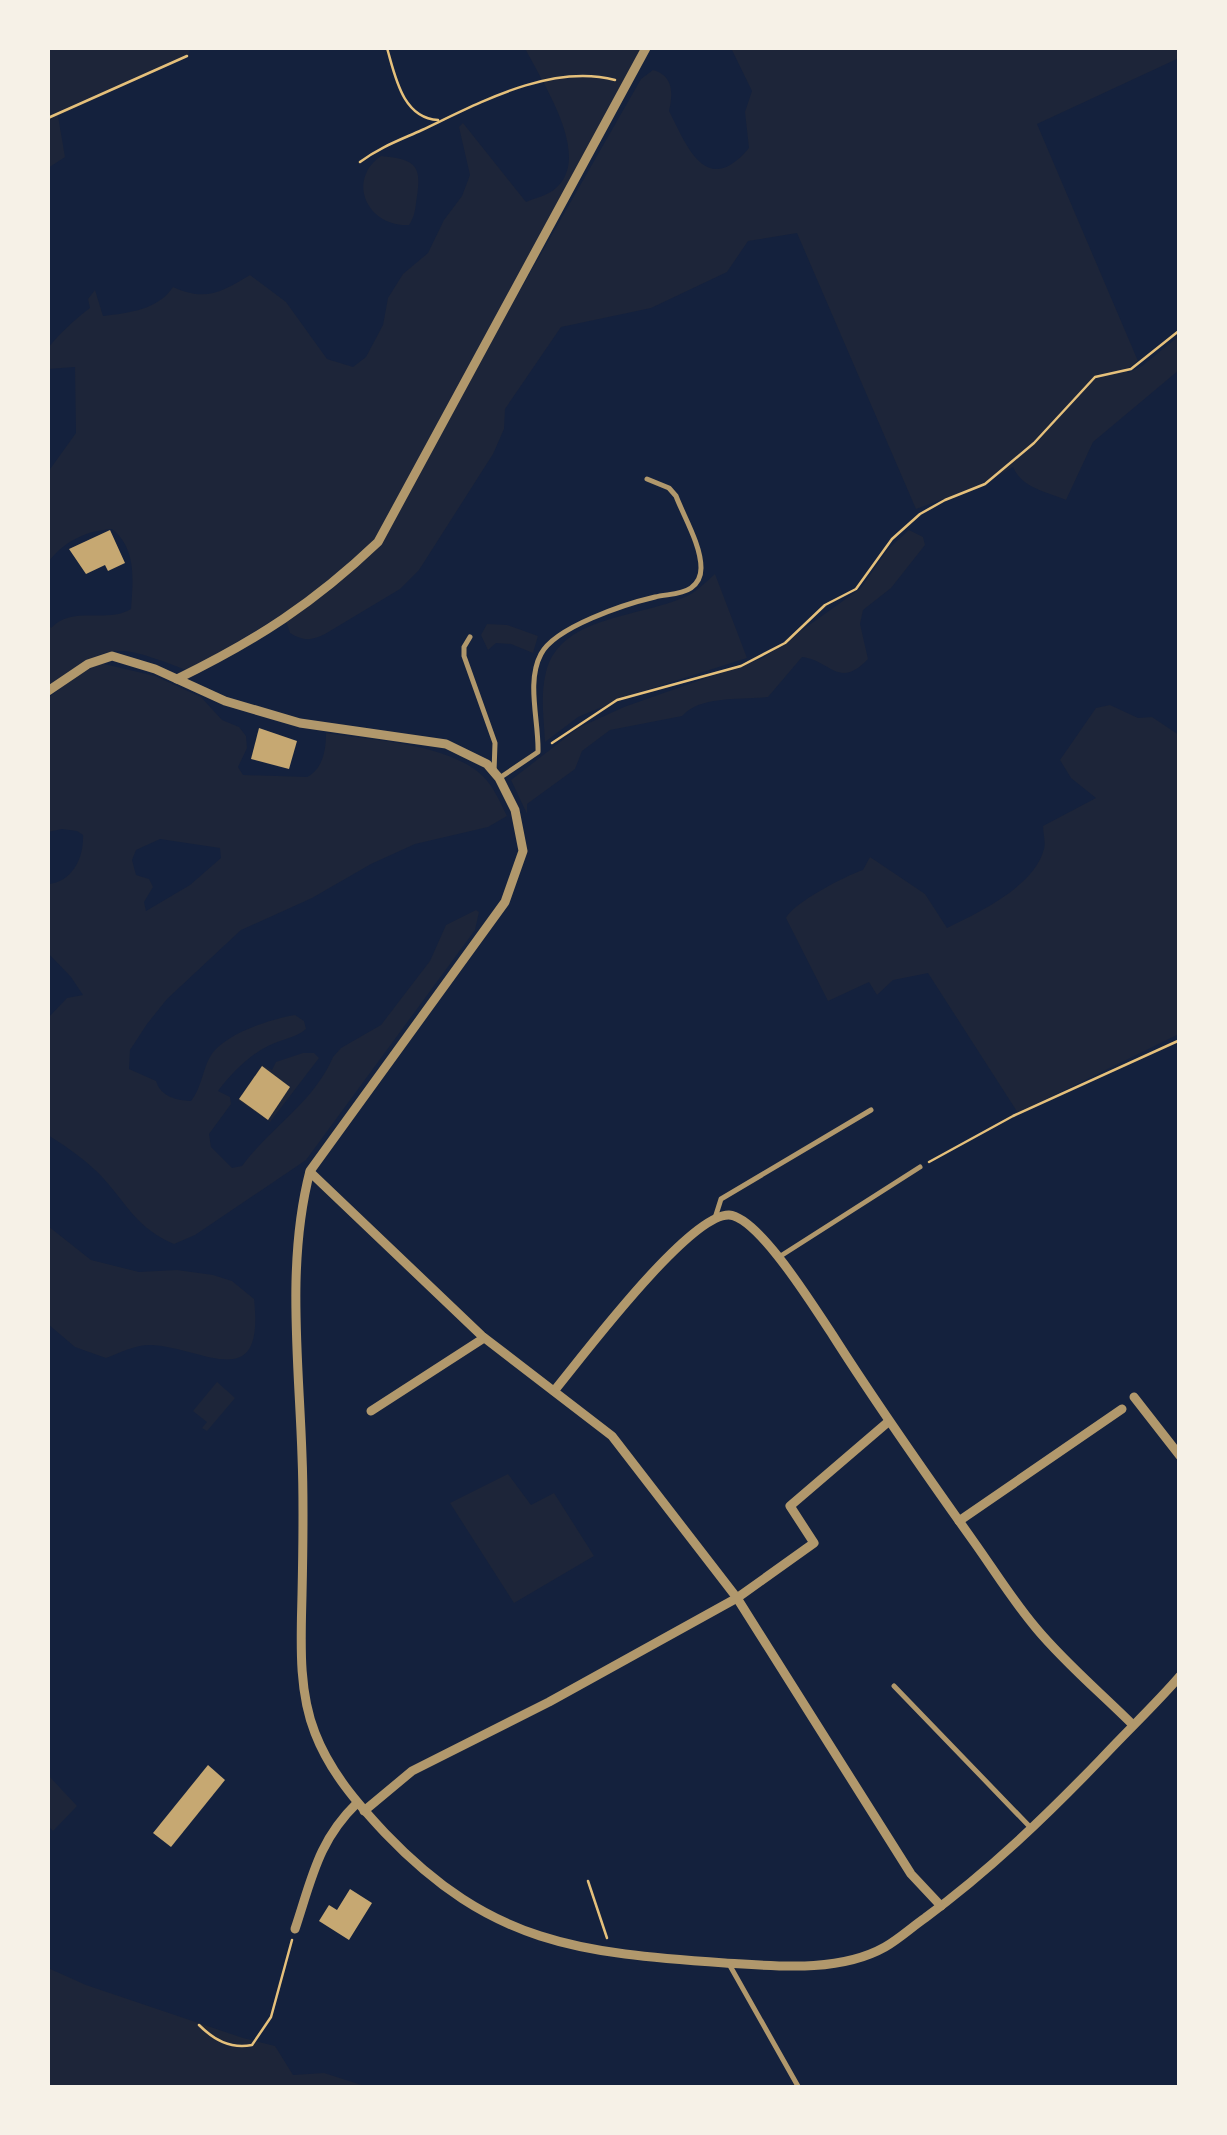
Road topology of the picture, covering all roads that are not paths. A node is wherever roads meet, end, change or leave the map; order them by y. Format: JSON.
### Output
{"nodes":[{"id":1,"x":646,"y":48,"type":"edge"},
{"id":2,"x":646,"y":480,"type":"dead end"},
{"id":3,"x":470,"y":637,"type":"dead end"},
{"id":4,"x":177,"y":679,"type":"junction"},
{"id":5,"x":48,"y":691,"type":"edge"},
{"id":6,"x":497,"y":775,"type":"junction"},
{"id":7,"x":870,"y":1110,"type":"dead end"},
{"id":8,"x":920,"y":1167,"type":"road end"},
{"id":9,"x":310,"y":1172,"type":"junction"},
{"id":10,"x":715,"y":1218,"type":"junction"},
{"id":11,"x":778,"y":1258,"type":"junction"},
{"id":12,"x":484,"y":1338,"type":"junction"},
{"id":13,"x":554,"y":1391,"type":"junction"},
{"id":14,"x":1134,"y":1397,"type":"dead end"},
{"id":15,"x":1122,"y":1409,"type":"dead end"},
{"id":16,"x":371,"y":1410,"type":"dead end"},
{"id":17,"x":888,"y":1422,"type":"junction"},
{"id":18,"x":1180,"y":1456,"type":"edge"},
{"id":19,"x":959,"y":1521,"type":"junction"},
{"id":20,"x":737,"y":1598,"type":"junction"},
{"id":21,"x":1180,"y":1676,"type":"edge"},
{"id":22,"x":894,"y":1686,"type":"dead end"},
{"id":23,"x":1166,"y":1692,"type":"junction"},
{"id":24,"x":1180,"y":1692,"type":"edge"},
{"id":25,"x":1134,"y":1725,"type":"junction"},
{"id":26,"x":361,"y":1807,"type":"junction"},
{"id":27,"x":1032,"y":1830,"type":"junction"},
{"id":28,"x":941,"y":1906,"type":"junction"},
{"id":29,"x":296,"y":1929,"type":"road end"},
{"id":30,"x":728,"y":1963,"type":"junction"},
{"id":31,"x":799,"y":2088,"type":"edge"}],
"edges":[{"from":1,"to":4,"type":"street"},
{"from":2,"to":6,"type":"lane"},
{"from":3,"to":6,"type":"lane"},
{"from":4,"to":5,"type":"street"},
{"from":4,"to":6,"type":"street"},
{"from":6,"to":9,"type":"street"},
{"from":7,"to":10,"type":"lane"},
{"from":8,"to":11,"type":"lane"},
{"from":9,"to":12,"type":"street"},
{"from":9,"to":26,"type":"street"},
{"from":10,"to":11,"type":"street"},
{"from":10,"to":13,"type":"street"},
{"from":11,"to":17,"type":"street"},
{"from":12,"to":13,"type":"street"},
{"from":12,"to":16,"type":"street"},
{"from":13,"to":20,"type":"street"},
{"from":14,"to":18,"type":"street"},
{"from":15,"to":19,"type":"street"},
{"from":17,"to":19,"type":"street"},
{"from":17,"to":20,"type":"street"},
{"from":19,"to":25,"type":"street"},
{"from":20,"to":26,"type":"street"},
{"from":20,"to":28,"type":"street"},
{"from":21,"to":23,"type":"street"},
{"from":22,"to":27,"type":"lane"},
{"from":23,"to":24,"type":"street"},
{"from":23,"to":25,"type":"street"},
{"from":25,"to":27,"type":"street"},
{"from":26,"to":29,"type":"street"},
{"from":26,"to":30,"type":"street"},
{"from":27,"to":28,"type":"street"},
{"from":28,"to":30,"type":"street"},
{"from":30,"to":31,"type":"lane"}]}
